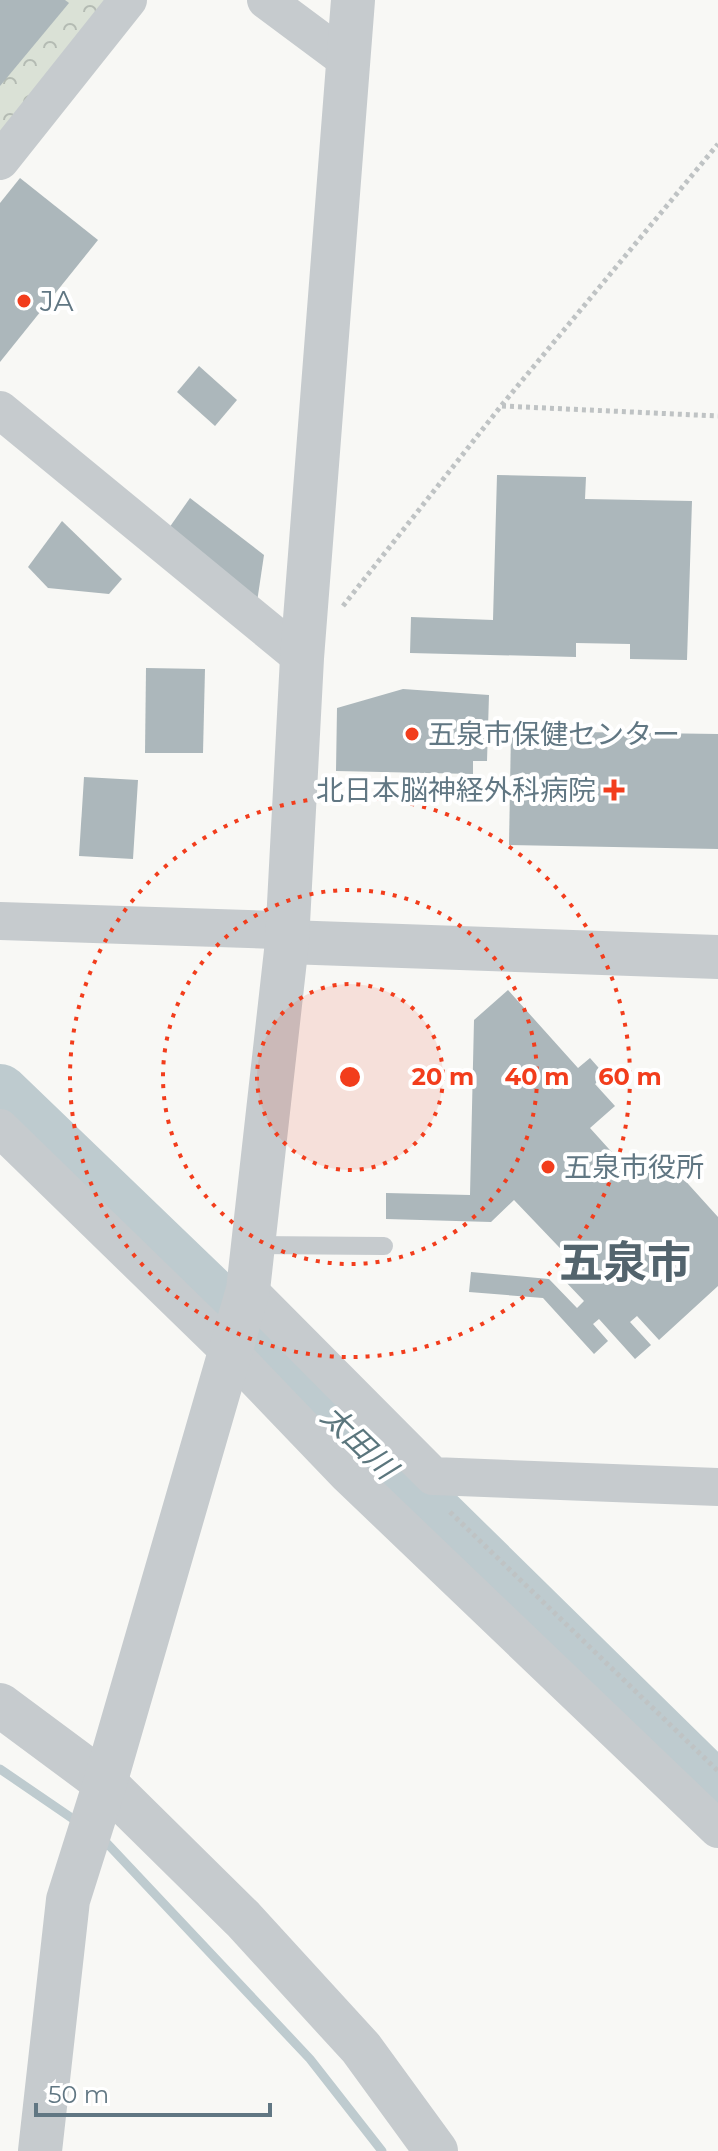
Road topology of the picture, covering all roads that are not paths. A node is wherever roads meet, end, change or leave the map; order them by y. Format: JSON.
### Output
{"nodes":[{"id":1,"x":128,"y":0,"type":"edge"},
{"id":2,"x":266,"y":0,"type":"edge"},
{"id":3,"x":353,"y":0,"type":"edge"},
{"id":4,"x":348,"y":61,"type":"junction"},
{"id":5,"x":0,"y":161,"type":"edge"},
{"id":6,"x":0,"y":410,"type":"edge"},
{"id":7,"x":302,"y":658,"type":"junction"},
{"id":8,"x":0,"y":921,"type":"edge"},
{"id":9,"x":287,"y":942,"type":"junction"},
{"id":10,"x":718,"y":957,"type":"edge"},
{"id":11,"x":0,"y":1128,"type":"edge"},
{"id":12,"x":253,"y":1245,"type":"junction"},
{"id":13,"x":384,"y":1246,"type":"dead end"},
{"id":14,"x":248,"y":1290,"type":"junction"},
{"id":15,"x":229,"y":1351,"type":"junction"},
{"id":16,"x":718,"y":1487,"type":"edge"},
{"id":17,"x":0,"y":1705,"type":"edge"},
{"id":18,"x":105,"y":1783,"type":"junction"},
{"id":19,"x":718,"y":1829,"type":"edge"},
{"id":20,"x":40,"y":2151,"type":"edge"},
{"id":21,"x":436,"y":2151,"type":"edge"}],
"edges":[{"from":1,"to":5,"type":"street"},
{"from":2,"to":4,"type":"street"},
{"from":3,"to":4,"type":"street"},
{"from":4,"to":7,"type":"street"},
{"from":6,"to":7,"type":"street"},
{"from":7,"to":9,"type":"street"},
{"from":8,"to":9,"type":"street"},
{"from":9,"to":10,"type":"street"},
{"from":9,"to":12,"type":"street"},
{"from":11,"to":15,"type":"street"},
{"from":12,"to":13,"type":"lane"},
{"from":12,"to":14,"type":"street"},
{"from":14,"to":15,"type":"street"},
{"from":14,"to":16,"type":"street"},
{"from":15,"to":18,"type":"street"},
{"from":15,"to":19,"type":"street"},
{"from":17,"to":18,"type":"street"},
{"from":18,"to":20,"type":"street"},
{"from":18,"to":21,"type":"street"}]}
